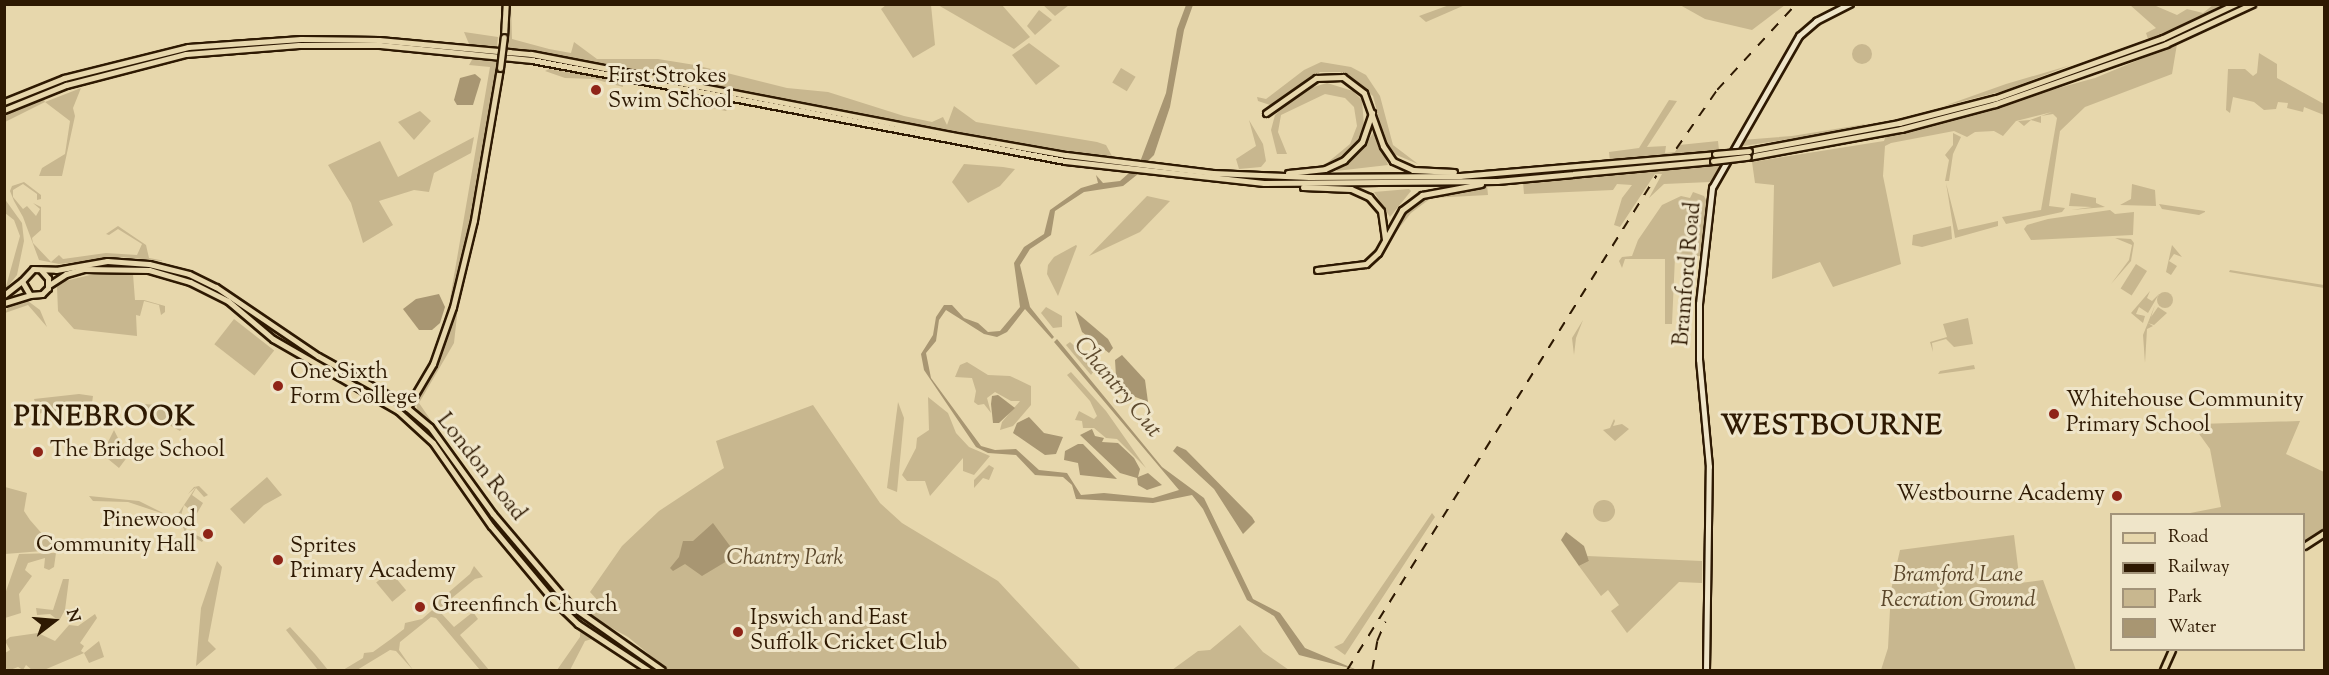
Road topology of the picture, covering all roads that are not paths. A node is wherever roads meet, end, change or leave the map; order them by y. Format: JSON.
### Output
{"nodes":[{"id":1,"x":506,"y":4,"type":"edge"},
{"id":2,"x":1850,"y":4,"type":"edge"},
{"id":3,"x":2235,"y":4,"type":"edge"},
{"id":4,"x":2252,"y":4,"type":"edge"},
{"id":5,"x":4,"y":102,"type":"edge"},
{"id":6,"x":4,"y":110,"type":"edge"},
{"id":7,"x":1266,"y":113,"type":"dead end"},
{"id":8,"x":1372,"y":113,"type":"junction"},
{"id":9,"x":946,"y":137,"type":"junction"},
{"id":10,"x":1749,"y":154,"type":"junction"},
{"id":11,"x":1153,"y":169,"type":"junction"},
{"id":12,"x":1279,"y":174,"type":"junction"},
{"id":13,"x":1496,"y":177,"type":"junction"},
{"id":14,"x":1278,"y":183,"type":"junction"},
{"id":15,"x":1385,"y":240,"type":"junction"},
{"id":16,"x":41,"y":270,"type":"junction"},
{"id":17,"x":1317,"y":270,"type":"dead end"},
{"id":18,"x":22,"y":281,"type":"junction"},
{"id":19,"x":49,"y":286,"type":"junction"},
{"id":20,"x":4,"y":295,"type":"edge"},
{"id":21,"x":30,"y":295,"type":"junction"},
{"id":22,"x":4,"y":303,"type":"edge"},
{"id":23,"x":238,"y":310,"type":"junction"},
{"id":24,"x":250,"y":311,"type":"junction"},
{"id":25,"x":285,"y":346,"type":"junction"},
{"id":26,"x":417,"y":394,"type":"junction"},
{"id":27,"x":405,"y":407,"type":"junction"},
{"id":28,"x":430,"y":427,"type":"junction"},
{"id":29,"x":2325,"y":533,"type":"edge"},
{"id":30,"x":2305,"y":545,"type":"edge"},
{"id":31,"x":2172,"y":651,"type":"edge"},
{"id":32,"x":648,"y":670,"type":"edge"},
{"id":33,"x":662,"y":670,"type":"edge"},
{"id":34,"x":1706,"y":670,"type":"edge"},
{"id":35,"x":2163,"y":670,"type":"edge"}],
"edges":[{"from":1,"to":26,"type":"main road","bridge":true},
{"from":2,"to":34,"type":"main road","name":"Bramford Road"},
{"from":3,"to":10,"type":"main road"},
{"from":4,"to":10,"type":"main road"},
{"from":5,"to":9,"type":"main road"},
{"from":6,"to":9,"type":"main road"},
{"from":7,"to":8,"type":"main road"},
{"from":8,"to":12,"type":"main road"},
{"from":8,"to":13,"type":"main road"},
{"from":9,"to":11,"type":"main road"},
{"from":10,"to":13,"type":"main road","bridge":true},
{"from":10,"to":13,"type":"main road","bridge":true},
{"from":11,"to":12,"type":"main road"},
{"from":11,"to":14,"type":"main road"},
{"from":12,"to":13,"type":"main road"},
{"from":13,"to":14,"type":"main road"},
{"from":13,"to":15,"type":"main road"},
{"from":14,"to":15,"type":"main road"},
{"from":15,"to":17,"type":"main road"},
{"from":16,"to":18,"type":"main road"},
{"from":16,"to":19,"type":"main road"},
{"from":16,"to":24,"type":"main road"},
{"from":18,"to":20,"type":"main road"},
{"from":18,"to":21,"type":"main road"},
{"from":19,"to":21,"type":"main road"},
{"from":19,"to":23,"type":"main road","name":"London Road"},
{"from":21,"to":22,"type":"main road"},
{"from":23,"to":24,"type":"main road"},
{"from":23,"to":25,"type":"main road","name":"London Road"},
{"from":24,"to":25,"type":"main road"},
{"from":24,"to":27,"type":"main road"},
{"from":25,"to":27,"type":"main road","name":"London Road"},
{"from":26,"to":27,"type":"main road"},
{"from":26,"to":28,"type":"main road"},
{"from":27,"to":28,"type":"main road","name":"London Road"},
{"from":27,"to":32,"type":"main road","name":"London Road"},
{"from":28,"to":33,"type":"main road","name":"London Road"},
{"from":29,"to":30,"type":"main road"},
{"from":31,"to":35,"type":"main road"}]}
